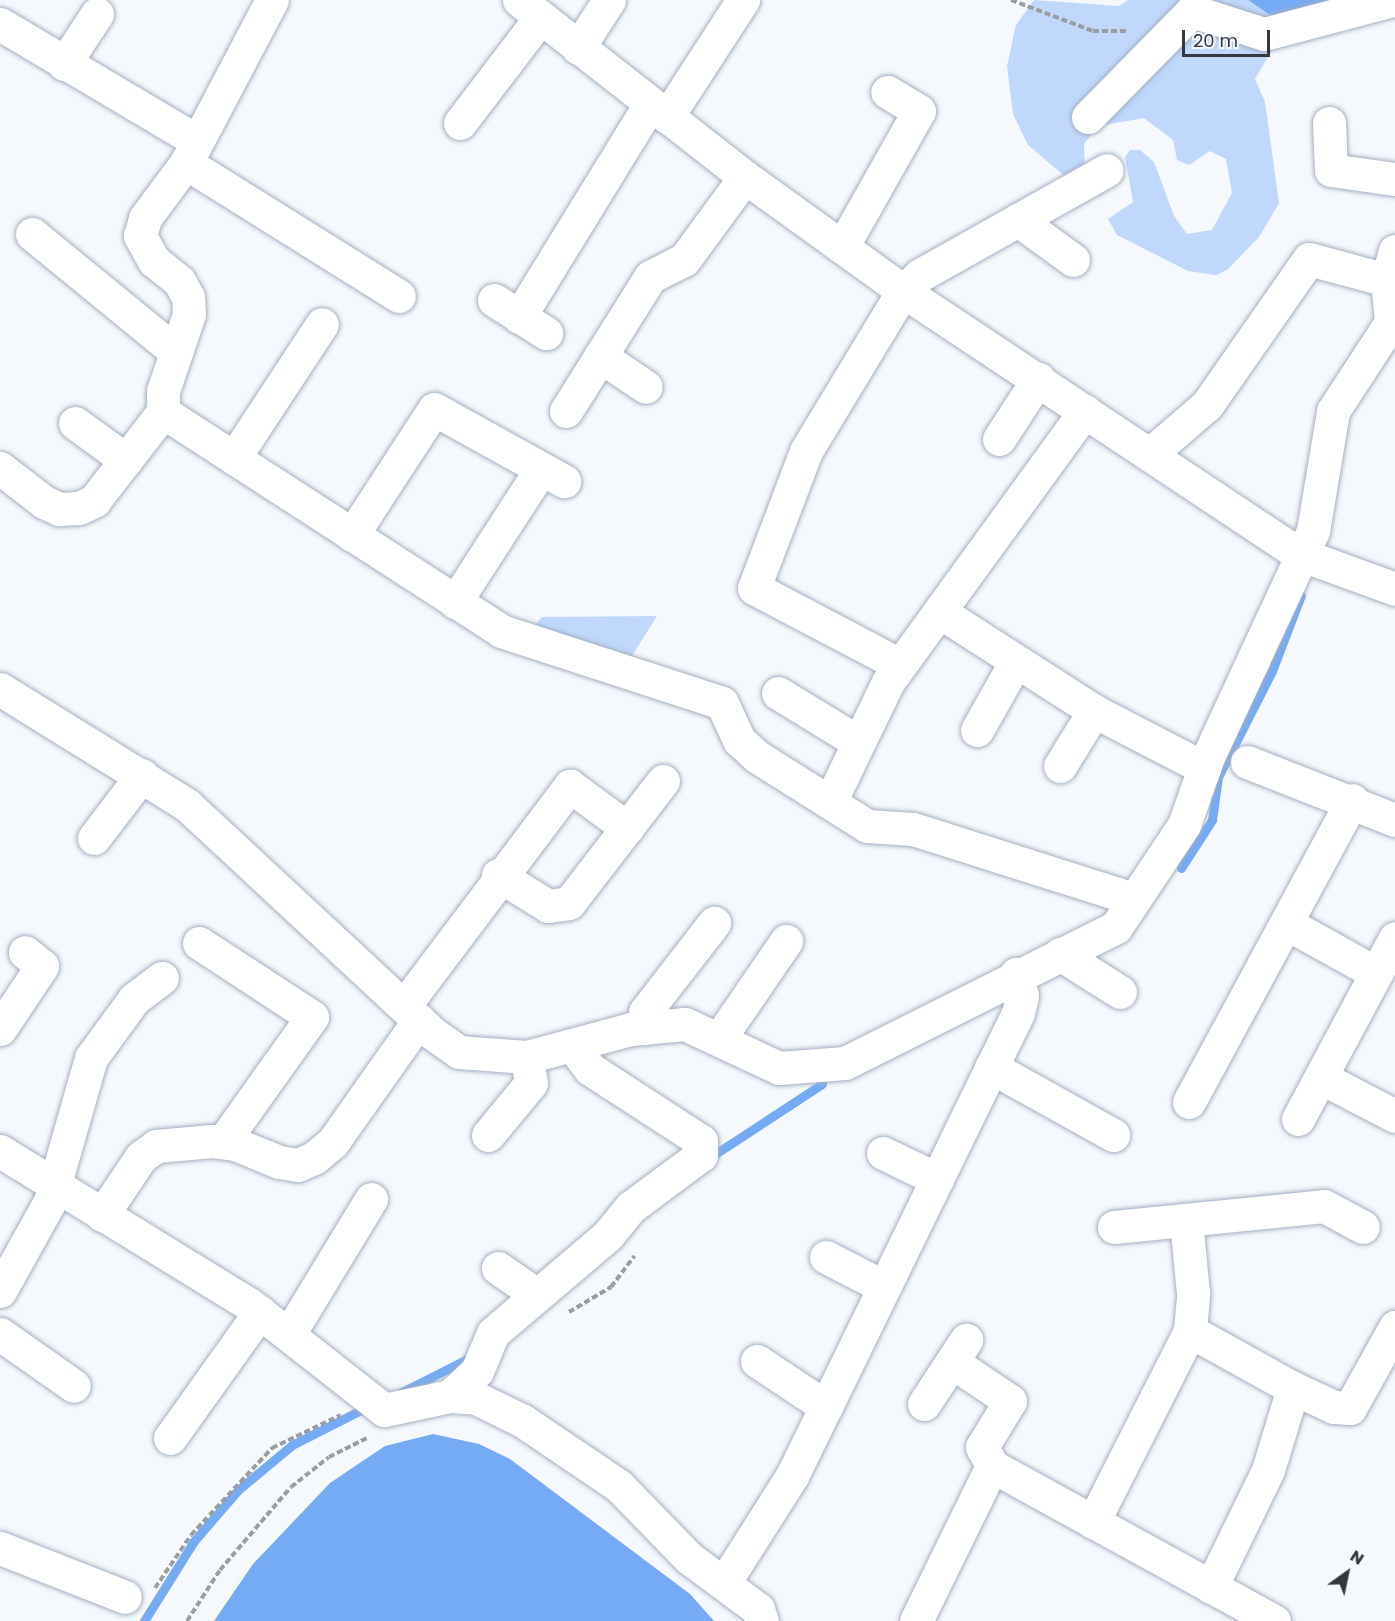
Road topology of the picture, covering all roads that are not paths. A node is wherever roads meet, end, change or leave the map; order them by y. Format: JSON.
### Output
{"nodes":[{"id":1,"x":272,"y":0,"type":"edge"},
{"id":2,"x":609,"y":0,"type":"edge"},
{"id":3,"x":743,"y":0,"type":"edge"},
{"id":4,"x":1393,"y":0,"type":"edge"},
{"id":5,"x":530,"y":9,"type":"edge"},
{"id":6,"x":97,"y":14,"type":"dead end"},
{"id":7,"x":0,"y":24,"type":"edge"},
{"id":8,"x":578,"y":48,"type":"junction"},
{"id":9,"x":64,"y":64,"type":"junction"},
{"id":10,"x":887,"y":92,"type":"dead end"},
{"id":11,"x":659,"y":110,"type":"junction"},
{"id":12,"x":1088,"y":117,"type":"dead end"},
{"id":13,"x":460,"y":123,"type":"dead end"},
{"id":14,"x":1329,"y":123,"type":"dead end"},
{"id":15,"x":191,"y":152,"type":"junction"},
{"id":16,"x":1107,"y":170,"type":"dead end"},
{"id":17,"x":745,"y":177,"type":"junction"},
{"id":18,"x":1395,"y":179,"type":"edge"},
{"id":19,"x":1018,"y":220,"type":"junction"},
{"id":20,"x":32,"y":234,"type":"dead end"},
{"id":21,"x":842,"y":247,"type":"junction"},
{"id":22,"x":1073,"y":260,"type":"dead end"},
{"id":23,"x":1391,"y":265,"type":"edge"},
{"id":24,"x":903,"y":291,"type":"junction"},
{"id":25,"x":399,"y":296,"type":"dead end"},
{"id":26,"x":520,"y":317,"type":"dead end"},
{"id":27,"x":322,"y":324,"type":"dead end"},
{"id":28,"x":176,"y":352,"type":"junction"},
{"id":29,"x":600,"y":356,"type":"junction"},
{"id":30,"x":1038,"y":379,"type":"junction"},
{"id":31,"x":646,"y":387,"type":"dead end"},
{"id":32,"x":566,"y":411,"type":"dead end"},
{"id":33,"x":1085,"y":411,"type":"junction"},
{"id":34,"x":163,"y":412,"type":"junction"},
{"id":35,"x":75,"y":423,"type":"dead end"},
{"id":36,"x":999,"y":439,"type":"dead end"},
{"id":37,"x":1150,"y":454,"type":"junction"},
{"id":38,"x":234,"y":459,"type":"junction"},
{"id":39,"x":126,"y":460,"type":"junction"},
{"id":40,"x":0,"y":468,"type":"edge"},
{"id":41,"x":352,"y":535,"type":"junction"},
{"id":42,"x":1299,"y":554,"type":"junction"},
{"id":43,"x":1394,"y":582,"type":"edge"},
{"id":44,"x":455,"y":602,"type":"junction"},
{"id":45,"x":940,"y":612,"type":"junction"},
{"id":46,"x":1016,"y":661,"type":"junction"},
{"id":47,"x":900,"y":665,"type":"junction"},
{"id":48,"x":0,"y":689,"type":"edge"},
{"id":49,"x":778,"y":693,"type":"dead end"},
{"id":50,"x":1094,"y":711,"type":"junction"},
{"id":51,"x":977,"y":730,"type":"dead end"},
{"id":52,"x":858,"y":742,"type":"junction"},
{"id":53,"x":1247,"y":762,"type":"dead end"},
{"id":54,"x":1060,"y":766,"type":"dead end"},
{"id":55,"x":1204,"y":768,"type":"junction"},
{"id":56,"x":142,"y":776,"type":"junction"},
{"id":57,"x":663,"y":781,"type":"dead end"},
{"id":58,"x":1352,"y":800,"type":"junction"},
{"id":59,"x":830,"y":802,"type":"junction"},
{"id":60,"x":1395,"y":820,"type":"edge"},
{"id":61,"x":627,"y":828,"type":"junction"},
{"id":62,"x":94,"y":838,"type":"dead end"},
{"id":63,"x":498,"y":875,"type":"junction"},
{"id":64,"x":1134,"y":899,"type":"junction"},
{"id":65,"x":1286,"y":922,"type":"junction"},
{"id":66,"x":714,"y":923,"type":"dead end"},
{"id":67,"x":1395,"y":938,"type":"edge"},
{"id":68,"x":787,"y":942,"type":"dead end"},
{"id":69,"x":199,"y":943,"type":"dead end"},
{"id":70,"x":25,"y":952,"type":"dead end"},
{"id":71,"x":1060,"y":954,"type":"junction"},
{"id":72,"x":1016,"y":974,"type":"junction"},
{"id":73,"x":1376,"y":974,"type":"junction"},
{"id":74,"x":162,"y":978,"type":"dead end"},
{"id":75,"x":1120,"y":992,"type":"dead end"},
{"id":76,"x":411,"y":1013,"type":"junction"},
{"id":77,"x":644,"y":1028,"type":"junction"},
{"id":78,"x":0,"y":1029,"type":"edge"},
{"id":79,"x":719,"y":1039,"type":"junction"},
{"id":80,"x":572,"y":1045,"type":"junction"},
{"id":81,"x":527,"y":1057,"type":"junction"},
{"id":82,"x":992,"y":1067,"type":"junction"},
{"id":83,"x":1322,"y":1078,"type":"junction"},
{"id":84,"x":1189,"y":1102,"type":"dead end"},
{"id":85,"x":1395,"y":1116,"type":"edge"},
{"id":86,"x":1298,"y":1119,"type":"dead end"},
{"id":87,"x":488,"y":1135,"type":"dead end"},
{"id":88,"x":1113,"y":1135,"type":"dead end"},
{"id":89,"x":223,"y":1142,"type":"junction"},
{"id":90,"x":0,"y":1151,"type":"edge"},
{"id":91,"x":883,"y":1153,"type":"dead end"},
{"id":92,"x":937,"y":1179,"type":"junction"},
{"id":93,"x":52,"y":1185,"type":"junction"},
{"id":94,"x":371,"y":1199,"type":"dead end"},
{"id":95,"x":102,"y":1215,"type":"junction"},
{"id":96,"x":1186,"y":1220,"type":"junction"},
{"id":97,"x":1114,"y":1227,"type":"dead end"},
{"id":98,"x":1363,"y":1227,"type":"dead end"},
{"id":99,"x":826,"y":1257,"type":"dead end"},
{"id":100,"x":498,"y":1268,"type":"dead end"},
{"id":101,"x":884,"y":1287,"type":"junction"},
{"id":102,"x":0,"y":1291,"type":"edge"},
{"id":103,"x":537,"y":1295,"type":"junction"},
{"id":104,"x":260,"y":1312,"type":"junction"},
{"id":105,"x":1395,"y":1327,"type":"edge"},
{"id":106,"x":1190,"y":1331,"type":"junction"},
{"id":107,"x":0,"y":1334,"type":"edge"},
{"id":108,"x":289,"y":1334,"type":"junction"},
{"id":109,"x":757,"y":1361,"type":"dead end"},
{"id":110,"x":75,"y":1386,"type":"dead end"},
{"id":111,"x":1293,"y":1388,"type":"junction"},
{"id":112,"x":450,"y":1396,"type":"junction"},
{"id":113,"x":924,"y":1404,"type":"dead end"},
{"id":114,"x":826,"y":1407,"type":"junction"},
{"id":115,"x":170,"y":1438,"type":"dead end"},
{"id":116,"x":992,"y":1466,"type":"junction"},
{"id":117,"x":1094,"y":1522,"type":"junction"},
{"id":118,"x":0,"y":1548,"type":"edge"},
{"id":119,"x":724,"y":1583,"type":"junction"},
{"id":120,"x":1211,"y":1587,"type":"junction"},
{"id":121,"x":138,"y":1596,"type":"road end"},
{"id":122,"x":762,"y":1621,"type":"edge"},
{"id":123,"x":916,"y":1621,"type":"edge"},
{"id":124,"x":1274,"y":1621,"type":"edge"}],
"edges":[{"from":1,"to":15,"type":"street"},
{"from":2,"to":8,"type":"street"},
{"from":3,"to":11,"type":"street"},
{"from":4,"to":12,"type":"street"},
{"from":5,"to":8,"type":"street"},
{"from":5,"to":13,"type":"street"},
{"from":6,"to":9,"type":"street"},
{"from":7,"to":9,"type":"street"},
{"from":8,"to":11,"type":"street"},
{"from":9,"to":15,"type":"street"},
{"from":10,"to":21,"type":"street"},
{"from":11,"to":17,"type":"street"},
{"from":11,"to":26,"type":"street"},
{"from":14,"to":18,"type":"street"},
{"from":15,"to":25,"type":"street"},
{"from":15,"to":28,"type":"street"},
{"from":16,"to":19,"type":"street"},
{"from":17,"to":21,"type":"street"},
{"from":17,"to":29,"type":"street"},
{"from":19,"to":22,"type":"street"},
{"from":19,"to":24,"type":"street"},
{"from":20,"to":28,"type":"street"},
{"from":21,"to":24,"type":"street"},
{"from":23,"to":37,"type":"street"},
{"from":23,"to":42,"type":"street"},
{"from":24,"to":30,"type":"street"},
{"from":24,"to":47,"type":"street"},
{"from":27,"to":38,"type":"street"},
{"from":28,"to":34,"type":"street"},
{"from":29,"to":31,"type":"street"},
{"from":29,"to":32,"type":"street"},
{"from":30,"to":33,"type":"street"},
{"from":30,"to":36,"type":"street"},
{"from":33,"to":37,"type":"street"},
{"from":33,"to":45,"type":"street"},
{"from":34,"to":38,"type":"street"},
{"from":34,"to":39,"type":"street"},
{"from":35,"to":39,"type":"street"},
{"from":37,"to":42,"type":"street"},
{"from":38,"to":41,"type":"street"},
{"from":39,"to":40,"type":"street"},
{"from":41,"to":44,"type":"street"},
{"from":41,"to":44,"type":"street"},
{"from":42,"to":43,"type":"street"},
{"from":42,"to":55,"type":"street"},
{"from":44,"to":59,"type":"street"},
{"from":45,"to":46,"type":"street"},
{"from":45,"to":47,"type":"street"},
{"from":46,"to":50,"type":"street"},
{"from":46,"to":51,"type":"street"},
{"from":47,"to":52,"type":"street"},
{"from":48,"to":56,"type":"street"},
{"from":49,"to":52,"type":"street"},
{"from":50,"to":54,"type":"street"},
{"from":50,"to":55,"type":"street"},
{"from":52,"to":59,"type":"street"},
{"from":53,"to":58,"type":"street"},
{"from":55,"to":64,"type":"street"},
{"from":56,"to":62,"type":"street"},
{"from":56,"to":76,"type":"street"},
{"from":57,"to":61,"type":"street"},
{"from":58,"to":60,"type":"street"},
{"from":58,"to":65,"type":"street"},
{"from":59,"to":64,"type":"street"},
{"from":61,"to":63,"type":"street"},
{"from":61,"to":63,"type":"street"},
{"from":63,"to":76,"type":"street"},
{"from":64,"to":71,"type":"street"},
{"from":65,"to":73,"type":"street"},
{"from":65,"to":84,"type":"street"},
{"from":66,"to":77,"type":"street"},
{"from":67,"to":73,"type":"street"},
{"from":68,"to":79,"type":"street"},
{"from":69,"to":89,"type":"street"},
{"from":70,"to":78,"type":"street"},
{"from":71,"to":72,"type":"street"},
{"from":71,"to":75,"type":"street"},
{"from":72,"to":79,"type":"street"},
{"from":72,"to":82,"type":"street"},
{"from":73,"to":83,"type":"street"},
{"from":74,"to":93,"type":"street"},
{"from":76,"to":81,"type":"street"},
{"from":76,"to":89,"type":"street"},
{"from":77,"to":79,"type":"street"},
{"from":77,"to":80,"type":"street"},
{"from":80,"to":81,"type":"street"},
{"from":80,"to":103,"type":"street"},
{"from":81,"to":87,"type":"street"},
{"from":82,"to":88,"type":"street"},
{"from":82,"to":92,"type":"street"},
{"from":83,"to":85,"type":"street"},
{"from":83,"to":86,"type":"street"},
{"from":89,"to":95,"type":"street"},
{"from":90,"to":93,"type":"street"},
{"from":91,"to":92,"type":"street"},
{"from":92,"to":101,"type":"street"},
{"from":93,"to":95,"type":"street"},
{"from":93,"to":102,"type":"street"},
{"from":94,"to":108,"type":"street"},
{"from":95,"to":104,"type":"street"},
{"from":96,"to":97,"type":"street"},
{"from":96,"to":98,"type":"street"},
{"from":96,"to":106,"type":"street"},
{"from":99,"to":101,"type":"street"},
{"from":100,"to":103,"type":"street"},
{"from":101,"to":114,"type":"street"},
{"from":103,"to":112,"type":"street"},
{"from":104,"to":108,"type":"street"},
{"from":104,"to":115,"type":"street"},
{"from":105,"to":111,"type":"street"},
{"from":106,"to":111,"type":"street"},
{"from":106,"to":117,"type":"street"},
{"from":107,"to":110,"type":"street"},
{"from":108,"to":112,"type":"street"},
{"from":109,"to":114,"type":"street"},
{"from":111,"to":120,"type":"street"},
{"from":112,"to":119,"type":"street"},
{"from":113,"to":116,"type":"street"},
{"from":114,"to":119,"type":"street"},
{"from":116,"to":117,"type":"street"},
{"from":116,"to":123,"type":"street"},
{"from":117,"to":120,"type":"street"},
{"from":118,"to":121,"type":"street"},
{"from":119,"to":122,"type":"street"},
{"from":120,"to":124,"type":"street"}]}
